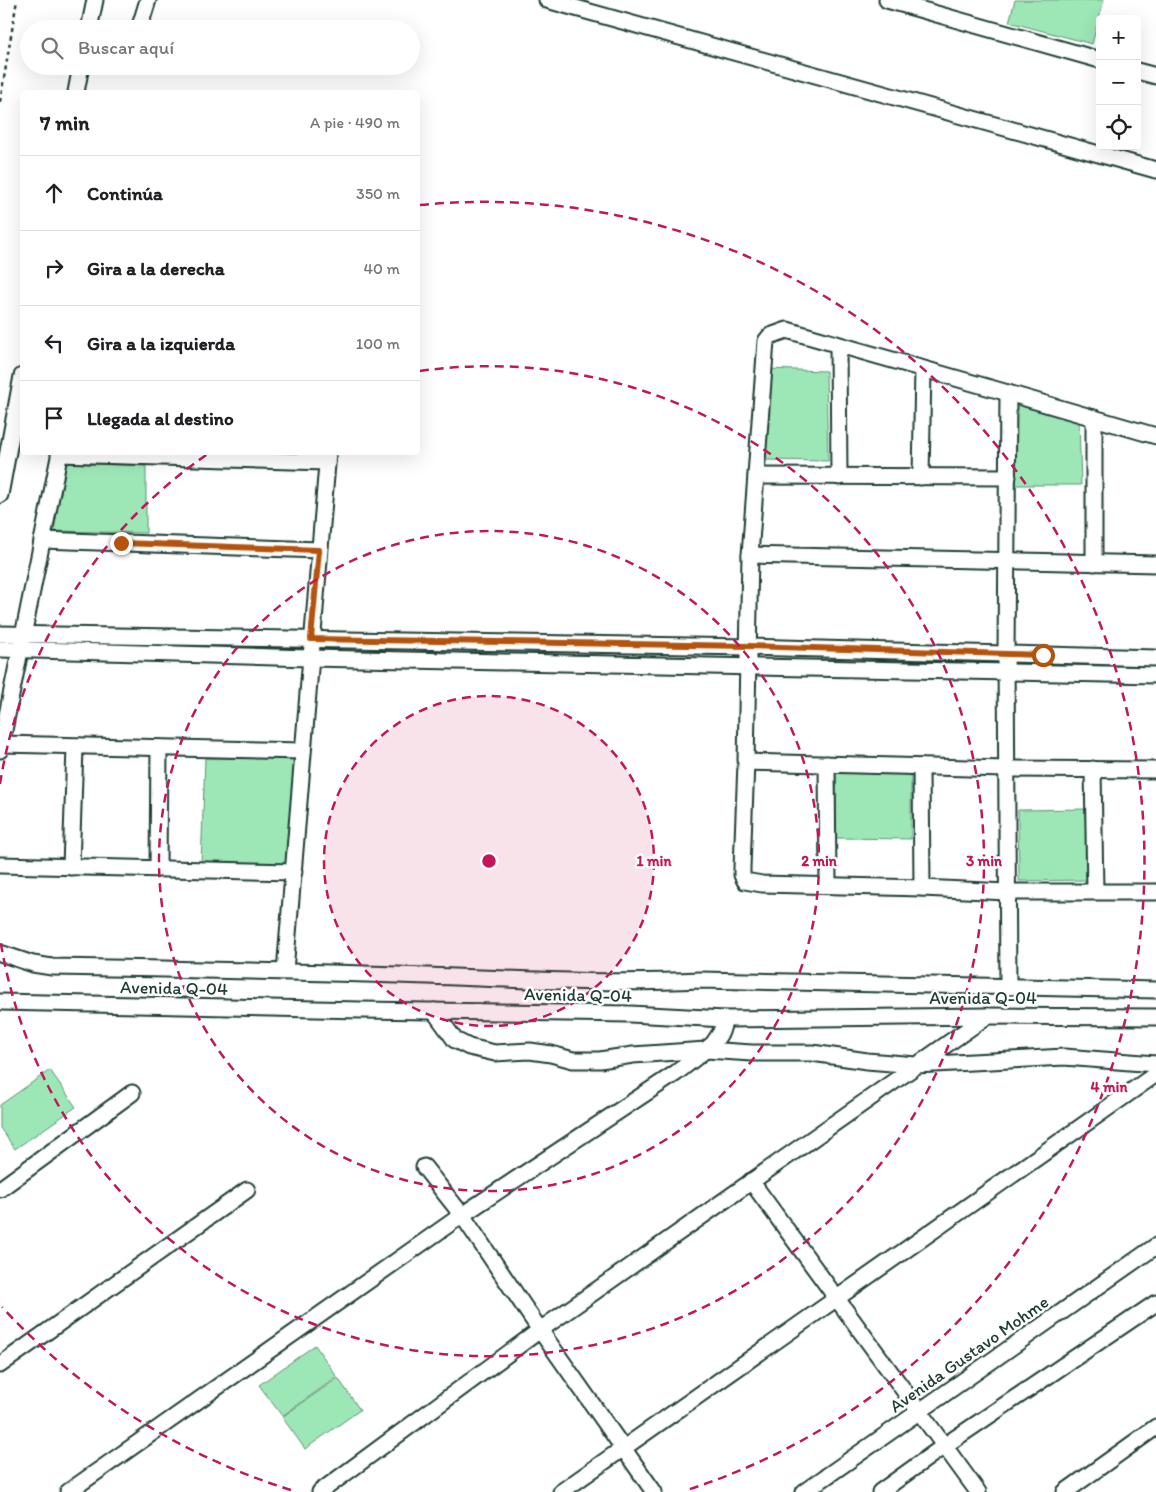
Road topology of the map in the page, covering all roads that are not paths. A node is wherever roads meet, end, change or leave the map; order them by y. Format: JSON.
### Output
{"nodes":[{"id":1,"x":95,"y":0,"type":"edge"},
{"id":2,"x":148,"y":0,"type":"edge"},
{"id":3,"x":547,"y":0,"type":"edge"},
{"id":4,"x":887,"y":0,"type":"edge"},
{"id":5,"x":91,"y":20,"type":"edge"},
{"id":6,"x":142,"y":20,"type":"edge"},
{"id":7,"x":1096,"y":59,"type":"edge"},
{"id":8,"x":1141,"y":72,"type":"edge"},
{"id":9,"x":79,"y":75,"type":"edge"},
{"id":10,"x":1156,"y":76,"type":"edge"},
{"id":11,"x":76,"y":90,"type":"edge"},
{"id":12,"x":1156,"y":170,"type":"edge"},
{"id":13,"x":838,"y":345,"type":"junction"},
{"id":14,"x":923,"y":369,"type":"junction"},
{"id":15,"x":20,"y":387,"type":"edge"},
{"id":16,"x":1008,"y":393,"type":"junction"},
{"id":17,"x":1094,"y":418,"type":"junction"},
{"id":18,"x":1156,"y":436,"type":"edge"},
{"id":19,"x":60,"y":455,"type":"edge"},
{"id":20,"x":145,"y":455,"type":"edge"},
{"id":21,"x":233,"y":456,"type":"edge"},
{"id":22,"x":327,"y":457,"type":"edge"},
{"id":23,"x":756,"y":476,"type":"junction"},
{"id":24,"x":839,"y":476,"type":"junction"},
{"id":25,"x":921,"y":477,"type":"junction"},
{"id":26,"x":1008,"y":478,"type":"junction"},
{"id":27,"x":0,"y":495,"type":"edge"},
{"id":28,"x":42,"y":540,"type":"junction"},
{"id":29,"x":319,"y":550,"type":"junction"},
{"id":30,"x":750,"y":556,"type":"junction"},
{"id":31,"x":1007,"y":561,"type":"junction"},
{"id":32,"x":1094,"y":563,"type":"junction"},
{"id":33,"x":1156,"y":564,"type":"edge"},
{"id":34,"x":0,"y":634,"type":"edge"},
{"id":35,"x":395,"y":635,"type":"junction"},
{"id":36,"x":311,"y":639,"type":"junction"},
{"id":37,"x":659,"y":641,"type":"junction"},
{"id":38,"x":21,"y":642,"type":"junction"},
{"id":39,"x":749,"y":646,"type":"junction"},
{"id":40,"x":0,"y":649,"type":"edge"},
{"id":41,"x":1006,"y":654,"type":"junction"},
{"id":42,"x":310,"y":658,"type":"junction"},
{"id":43,"x":1156,"y":658,"type":"edge"},
{"id":44,"x":393,"y":659,"type":"junction"},
{"id":45,"x":659,"y":664,"type":"junction"},
{"id":46,"x":748,"y":666,"type":"junction"},
{"id":47,"x":1006,"y":672,"type":"junction"},
{"id":48,"x":1156,"y":675,"type":"edge"},
{"id":49,"x":1,"y":747,"type":"edge"},
{"id":50,"x":75,"y":747,"type":"junction"},
{"id":51,"x":159,"y":748,"type":"junction"},
{"id":52,"x":303,"y":751,"type":"junction"},
{"id":53,"x":746,"y":762,"type":"junction"},
{"id":54,"x":827,"y":764,"type":"junction"},
{"id":55,"x":921,"y":767,"type":"junction"},
{"id":56,"x":1006,"y":769,"type":"junction"},
{"id":57,"x":1093,"y":769,"type":"junction"},
{"id":58,"x":1156,"y":770,"type":"edge"},
{"id":59,"x":0,"y":865,"type":"edge"},
{"id":60,"x":71,"y":867,"type":"junction"},
{"id":61,"x":158,"y":869,"type":"junction"},
{"id":62,"x":294,"y":872,"type":"junction"},
{"id":63,"x":828,"y":886,"type":"junction"},
{"id":64,"x":922,"y":888,"type":"junction"},
{"id":65,"x":1095,"y":891,"type":"junction"},
{"id":66,"x":1007,"y":892,"type":"junction"},
{"id":67,"x":1156,"y":892,"type":"edge"},
{"id":68,"x":0,"y":953,"type":"edge"},
{"id":69,"x":285,"y":972,"type":"junction"},
{"id":70,"x":1008,"y":986,"type":"junction"},
{"id":71,"x":1156,"y":990,"type":"edge"},
{"id":72,"x":0,"y":1002,"type":"edge"},
{"id":73,"x":434,"y":1011,"type":"junction"},
{"id":74,"x":987,"y":1016,"type":"junction"},
{"id":75,"x":1156,"y":1017,"type":"edge"},
{"id":76,"x":725,"y":1019,"type":"junction"},
{"id":77,"x":706,"y":1050,"type":"junction"},
{"id":78,"x":1156,"y":1064,"type":"edge"},
{"id":79,"x":916,"y":1066,"type":"junction"},
{"id":80,"x":1156,"y":1074,"type":"edge"},
{"id":81,"x":132,"y":1093,"type":"dead end"},
{"id":82,"x":424,"y":1167,"type":"dead end"},
{"id":83,"x":751,"y":1181,"type":"junction"},
{"id":84,"x":0,"y":1188,"type":"edge"},
{"id":85,"x":247,"y":1190,"type":"dead end"},
{"id":86,"x":462,"y":1214,"type":"junction"},
{"id":87,"x":1156,"y":1246,"type":"edge"},
{"id":88,"x":836,"y":1298,"type":"junction"},
{"id":89,"x":1156,"y":1302,"type":"edge"},
{"id":90,"x":540,"y":1330,"type":"junction"},
{"id":91,"x":0,"y":1365,"type":"edge"},
{"id":92,"x":919,"y":1411,"type":"junction"},
{"id":93,"x":1156,"y":1427,"type":"edge"},
{"id":94,"x":944,"y":1446,"type":"junction"},
{"id":95,"x":623,"y":1448,"type":"junction"},
{"id":96,"x":68,"y":1492,"type":"edge"},
{"id":97,"x":320,"y":1492,"type":"edge"},
{"id":98,"x":561,"y":1492,"type":"edge"},
{"id":99,"x":654,"y":1492,"type":"edge"},
{"id":100,"x":804,"y":1492,"type":"edge"},
{"id":101,"x":880,"y":1492,"type":"edge"},
{"id":102,"x":978,"y":1492,"type":"edge"},
{"id":103,"x":1065,"y":1492,"type":"edge"}],
"edges":[{"from":1,"to":5,"type":"street"},
{"from":2,"to":6,"type":"street"},
{"from":3,"to":12,"type":"street"},
{"from":4,"to":7,"type":"street"},
{"from":8,"to":10,"type":"street"},
{"from":9,"to":11,"type":"street"},
{"from":13,"to":14,"type":"street"},
{"from":13,"to":23,"type":"street"},
{"from":13,"to":24,"type":"street"},
{"from":14,"to":16,"type":"street"},
{"from":14,"to":25,"type":"street"},
{"from":15,"to":27,"type":"street"},
{"from":16,"to":17,"type":"street"},
{"from":16,"to":26,"type":"street"},
{"from":17,"to":18,"type":"street"},
{"from":17,"to":32,"type":"street"},
{"from":19,"to":28,"type":"street"},
{"from":20,"to":21,"type":"street"},
{"from":21,"to":22,"type":"street"},
{"from":22,"to":29,"type":"street"},
{"from":23,"to":24,"type":"street"},
{"from":23,"to":30,"type":"street"},
{"from":24,"to":25,"type":"street"},
{"from":25,"to":26,"type":"street"},
{"from":26,"to":31,"type":"street"},
{"from":28,"to":29,"type":"street"},
{"from":28,"to":38,"type":"street"},
{"from":29,"to":36,"type":"street"},
{"from":30,"to":31,"type":"street"},
{"from":30,"to":39,"type":"street"},
{"from":31,"to":32,"type":"street"},
{"from":31,"to":41,"type":"street"},
{"from":32,"to":33,"type":"street"},
{"from":34,"to":38,"type":"street"},
{"from":35,"to":36,"type":"street"},
{"from":35,"to":37,"type":"street"},
{"from":35,"to":44,"type":"street"},
{"from":36,"to":38,"type":"street"},
{"from":36,"to":42,"type":"street"},
{"from":37,"to":39,"type":"street"},
{"from":37,"to":45,"type":"street"},
{"from":38,"to":40,"type":"street"},
{"from":38,"to":42,"type":"street"},
{"from":38,"to":49,"type":"street"},
{"from":39,"to":41,"type":"street"},
{"from":39,"to":46,"type":"street"},
{"from":41,"to":43,"type":"street"},
{"from":41,"to":47,"type":"street"},
{"from":42,"to":44,"type":"street"},
{"from":42,"to":52,"type":"street"},
{"from":44,"to":45,"type":"street"},
{"from":45,"to":46,"type":"street"},
{"from":46,"to":47,"type":"street"},
{"from":46,"to":53,"type":"street"},
{"from":47,"to":48,"type":"street"},
{"from":47,"to":56,"type":"street"},
{"from":49,"to":50,"type":"street"},
{"from":50,"to":51,"type":"street"},
{"from":50,"to":60,"type":"street"},
{"from":51,"to":52,"type":"street"},
{"from":51,"to":61,"type":"street"},
{"from":52,"to":62,"type":"street"},
{"from":53,"to":54,"type":"street"},
{"from":53,"to":63,"type":"street"},
{"from":54,"to":55,"type":"street"},
{"from":54,"to":63,"type":"street"},
{"from":55,"to":56,"type":"street"},
{"from":55,"to":64,"type":"street"},
{"from":56,"to":57,"type":"street"},
{"from":56,"to":66,"type":"street"},
{"from":57,"to":58,"type":"street"},
{"from":57,"to":65,"type":"street"},
{"from":59,"to":60,"type":"street"},
{"from":60,"to":61,"type":"street"},
{"from":61,"to":62,"type":"street"},
{"from":62,"to":69,"type":"street"},
{"from":63,"to":64,"type":"street"},
{"from":64,"to":66,"type":"street"},
{"from":65,"to":66,"type":"street"},
{"from":65,"to":67,"type":"street"},
{"from":66,"to":70,"type":"street"},
{"from":68,"to":69,"type":"street"},
{"from":69,"to":70,"type":"street"},
{"from":70,"to":71,"type":"street"},
{"from":72,"to":73,"type":"street","name":"Avenida Q-04"},
{"from":73,"to":76,"type":"street","name":"Avenida Q-04"},
{"from":73,"to":77,"type":"street"},
{"from":74,"to":75,"type":"street","name":"Avenida Q-04"},
{"from":74,"to":76,"type":"street","name":"Avenida Q-04"},
{"from":74,"to":79,"type":"street"},
{"from":76,"to":77,"type":"street"},
{"from":77,"to":79,"type":"street"},
{"from":77,"to":86,"type":"street"},
{"from":78,"to":79,"type":"street"},
{"from":79,"to":83,"type":"street"},
{"from":80,"to":88,"type":"street"},
{"from":81,"to":84,"type":"street"},
{"from":82,"to":86,"type":"street"},
{"from":83,"to":88,"type":"street"},
{"from":83,"to":90,"type":"street"},
{"from":85,"to":91,"type":"street"},
{"from":86,"to":90,"type":"street"},
{"from":86,"to":96,"type":"street"},
{"from":87,"to":92,"type":"street","name":"Avenida Gustavo Mohme"},
{"from":88,"to":92,"type":"street"},
{"from":88,"to":95,"type":"street"},
{"from":89,"to":94,"type":"street"},
{"from":90,"to":95,"type":"street"},
{"from":90,"to":97,"type":"street"},
{"from":92,"to":94,"type":"street"},
{"from":92,"to":100,"type":"street","name":"Avenida Gustavo Mohme"},
{"from":93,"to":103,"type":"street"},
{"from":94,"to":101,"type":"street"},
{"from":94,"to":102,"type":"street"},
{"from":95,"to":98,"type":"street"},
{"from":95,"to":99,"type":"street"}]}
